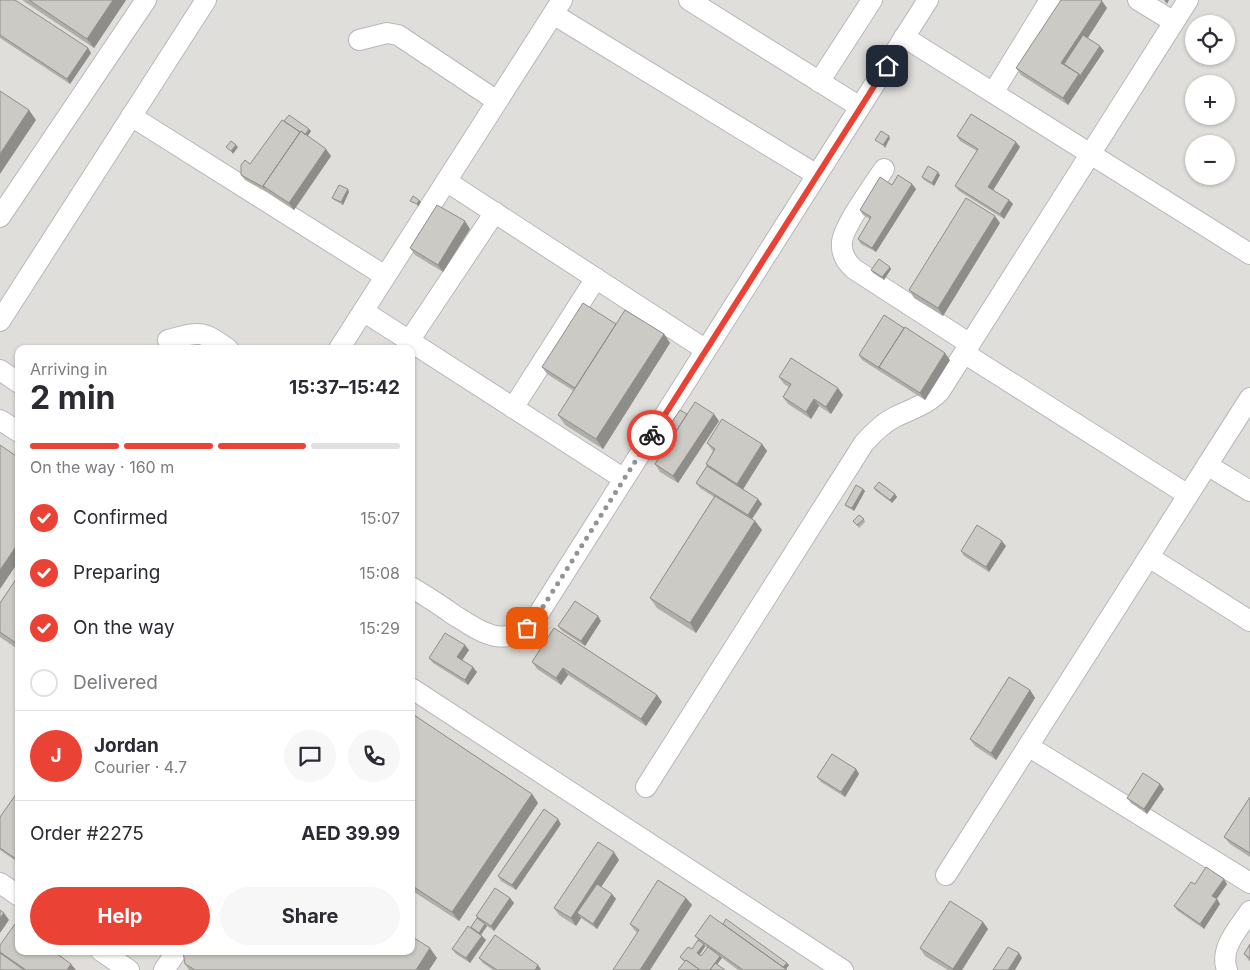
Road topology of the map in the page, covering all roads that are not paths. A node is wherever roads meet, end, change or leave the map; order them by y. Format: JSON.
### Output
{"nodes":[{"id":1,"x":146,"y":0,"type":"edge"},
{"id":2,"x":206,"y":0,"type":"edge"},
{"id":3,"x":689,"y":0,"type":"edge"},
{"id":4,"x":872,"y":0,"type":"edge"},
{"id":5,"x":928,"y":0,"type":"edge"},
{"id":6,"x":1050,"y":0,"type":"edge"},
{"id":7,"x":1138,"y":0,"type":"edge"},
{"id":8,"x":1188,"y":0,"type":"edge"},
{"id":9,"x":557,"y":7,"type":"edge"},
{"id":10,"x":719,"y":8,"type":"edge"},
{"id":11,"x":1174,"y":22,"type":"junction"},
{"id":12,"x":904,"y":38,"type":"junction"},
{"id":13,"x":359,"y":40,"type":"dead end"},
{"id":14,"x":820,"y":82,"type":"junction"},
{"id":15,"x":993,"y":93,"type":"junction"},
{"id":16,"x":497,"y":101,"type":"junction"},
{"id":17,"x":860,"y":107,"type":"junction"},
{"id":18,"x":131,"y":116,"type":"junction"},
{"id":19,"x":1090,"y":154,"type":"junction"},
{"id":20,"x":884,"y":168,"type":"dead end"},
{"id":21,"x":817,"y":175,"type":"junction"},
{"id":22,"x":446,"y":181,"type":"junction"},
{"id":23,"x":495,"y":212,"type":"junction"},
{"id":24,"x":0,"y":217,"type":"edge"},
{"id":25,"x":1250,"y":254,"type":"edge"},
{"id":26,"x":385,"y":276,"type":"junction"},
{"id":27,"x":596,"y":278,"type":"junction"},
{"id":28,"x":363,"y":311,"type":"junction"},
{"id":29,"x":0,"y":321,"type":"edge"},
{"id":30,"x":168,"y":340,"type":"dead end"},
{"id":31,"x":409,"y":341,"type":"junction"},
{"id":32,"x":222,"y":345,"type":"edge"},
{"id":33,"x":342,"y":345,"type":"edge"},
{"id":34,"x":967,"y":348,"type":"junction"},
{"id":35,"x":706,"y":350,"type":"junction"},
{"id":36,"x":0,"y":370,"type":"edge"},
{"id":37,"x":15,"y":380,"type":"edge"},
{"id":38,"x":1250,"y":398,"type":"edge"},
{"id":39,"x":513,"y":408,"type":"junction"},
{"id":40,"x":0,"y":420,"type":"edge"},
{"id":41,"x":15,"y":429,"type":"edge"},
{"id":42,"x":1207,"y":465,"type":"junction"},
{"id":43,"x":624,"y":479,"type":"junction"},
{"id":44,"x":1250,"y":491,"type":"edge"},
{"id":45,"x":1188,"y":495,"type":"junction"},
{"id":46,"x":1149,"y":557,"type":"junction"},
{"id":47,"x":415,"y":589,"type":"edge"},
{"id":48,"x":1250,"y":621,"type":"edge"},
{"id":49,"x":415,"y":691,"type":"edge"},
{"id":50,"x":1028,"y":746,"type":"junction"},
{"id":51,"x":646,"y":787,"type":"dead end"},
{"id":52,"x":946,"y":875,"type":"dead end"},
{"id":53,"x":0,"y":883,"type":"edge"},
{"id":54,"x":1250,"y":883,"type":"edge"},
{"id":55,"x":15,"y":893,"type":"edge"},
{"id":56,"x":1250,"y":910,"type":"edge"},
{"id":57,"x":107,"y":955,"type":"edge"},
{"id":58,"x":174,"y":955,"type":"edge"},
{"id":59,"x":129,"y":970,"type":"edge"},
{"id":60,"x":164,"y":970,"type":"edge"},
{"id":61,"x":843,"y":970,"type":"edge"},
{"id":62,"x":1227,"y":970,"type":"edge"}],
"edges":[{"from":1,"to":24,"type":"street"},
{"from":2,"to":18,"type":"street"},
{"from":3,"to":10,"type":"street"},
{"from":4,"to":14,"type":"street"},
{"from":5,"to":12,"type":"street"},
{"from":6,"to":15,"type":"street"},
{"from":7,"to":11,"type":"street"},
{"from":8,"to":11,"type":"street"},
{"from":9,"to":16,"type":"street"},
{"from":9,"to":21,"type":"street"},
{"from":10,"to":14,"type":"street"},
{"from":11,"to":19,"type":"street"},
{"from":12,"to":15,"type":"street"},
{"from":12,"to":17,"type":"street"},
{"from":13,"to":16,"type":"street"},
{"from":14,"to":17,"type":"street"},
{"from":15,"to":19,"type":"street"},
{"from":16,"to":22,"type":"street"},
{"from":17,"to":21,"type":"street"},
{"from":18,"to":26,"type":"street"},
{"from":18,"to":29,"type":"street"},
{"from":19,"to":25,"type":"street"},
{"from":19,"to":34,"type":"street"},
{"from":20,"to":34,"type":"street"},
{"from":21,"to":35,"type":"street"},
{"from":22,"to":23,"type":"street"},
{"from":22,"to":26,"type":"street"},
{"from":23,"to":27,"type":"street"},
{"from":23,"to":31,"type":"street"},
{"from":26,"to":28,"type":"street"},
{"from":27,"to":35,"type":"street"},
{"from":27,"to":39,"type":"street"},
{"from":28,"to":31,"type":"street"},
{"from":28,"to":33,"type":"street"},
{"from":30,"to":32,"type":"street"},
{"from":31,"to":39,"type":"street"},
{"from":34,"to":45,"type":"street"},
{"from":34,"to":51,"type":"street"},
{"from":35,"to":43,"type":"street"},
{"from":36,"to":37,"type":"street"},
{"from":38,"to":42,"type":"street"},
{"from":39,"to":43,"type":"street"},
{"from":40,"to":41,"type":"street"},
{"from":42,"to":44,"type":"street"},
{"from":42,"to":45,"type":"street"},
{"from":43,"to":47,"type":"street"},
{"from":45,"to":46,"type":"street"},
{"from":46,"to":48,"type":"street"},
{"from":46,"to":50,"type":"street"},
{"from":49,"to":61,"type":"street"},
{"from":50,"to":52,"type":"street"},
{"from":50,"to":54,"type":"street"},
{"from":53,"to":55,"type":"street"},
{"from":56,"to":62,"type":"street"},
{"from":57,"to":59,"type":"street"},
{"from":58,"to":60,"type":"street"}]}
